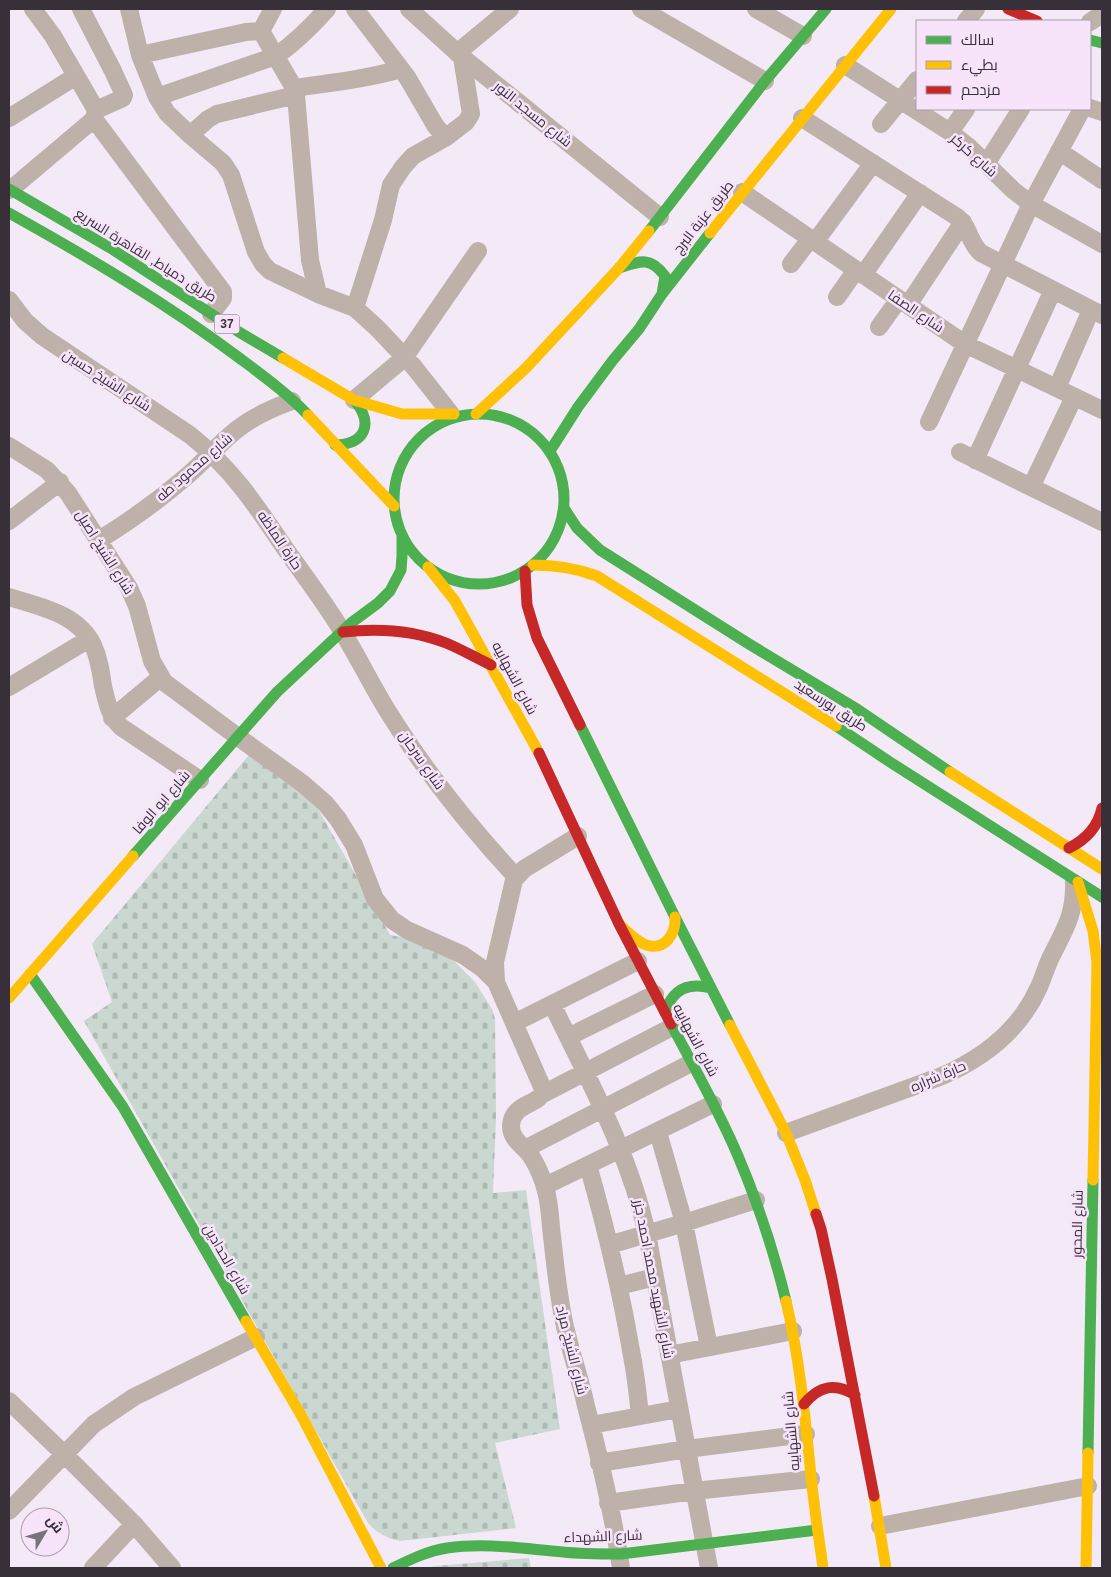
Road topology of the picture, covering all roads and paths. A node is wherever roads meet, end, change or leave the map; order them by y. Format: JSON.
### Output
{"nodes":[{"id":1,"x":33,"y":9,"type":"edge"},
{"id":2,"x":81,"y":9,"type":"edge"},
{"id":3,"x":129,"y":9,"type":"edge"},
{"id":4,"x":273,"y":9,"type":"edge"},
{"id":5,"x":327,"y":9,"type":"edge"},
{"id":6,"x":355,"y":9,"type":"edge"},
{"id":7,"x":409,"y":9,"type":"edge"},
{"id":8,"x":641,"y":9,"type":"edge"},
{"id":9,"x":756,"y":9,"type":"edge"},
{"id":10,"x":826,"y":9,"type":"edge"},
{"id":11,"x":891,"y":9,"type":"edge"},
{"id":12,"x":976,"y":9,"type":"edge"},
{"id":13,"x":1008,"y":9,"type":"edge"},
{"id":14,"x":507,"y":10,"type":"edge"},
{"id":15,"x":1102,"y":14,"type":"edge"},
{"id":16,"x":967,"y":20,"type":"edge"},
{"id":17,"x":1031,"y":20,"type":"edge"},
{"id":18,"x":1091,"y":21,"type":"edge"},
{"id":19,"x":261,"y":30,"type":"junction"},
{"id":20,"x":803,"y":36,"type":"junction"},
{"id":21,"x":140,"y":55,"type":"junction"},
{"id":22,"x":460,"y":55,"type":"junction"},
{"id":23,"x":276,"y":56,"type":"junction"},
{"id":24,"x":845,"y":66,"type":"junction"},
{"id":25,"x":401,"y":69,"type":"junction"},
{"id":26,"x":76,"y":76,"type":"junction"},
{"id":27,"x":765,"y":81,"type":"junction"},
{"id":28,"x":916,"y":81,"type":"edge"},
{"id":29,"x":295,"y":91,"type":"junction"},
{"id":30,"x":156,"y":97,"type":"junction"},
{"id":31,"x":900,"y":101,"type":"junction"},
{"id":32,"x":965,"y":110,"type":"edge"},
{"id":33,"x":1021,"y":110,"type":"edge"},
{"id":34,"x":1081,"y":110,"type":"edge"},
{"id":35,"x":95,"y":114,"type":"junction"},
{"id":36,"x":9,"y":118,"type":"edge"},
{"id":37,"x":802,"y":118,"type":"junction"},
{"id":38,"x":881,"y":124,"type":"dead end"},
{"id":39,"x":950,"y":132,"type":"junction"},
{"id":40,"x":190,"y":135,"type":"junction"},
{"id":41,"x":445,"y":138,"type":"junction"},
{"id":42,"x":1059,"y":151,"type":"junction"},
{"id":43,"x":872,"y":163,"type":"junction"},
{"id":44,"x":986,"y":164,"type":"junction"},
{"id":45,"x":1102,"y":180,"type":"edge"},
{"id":46,"x":10,"y":190,"type":"edge"},
{"id":47,"x":742,"y":192,"type":"junction"},
{"id":48,"x":920,"y":193,"type":"junction"},
{"id":49,"x":1031,"y":204,"type":"junction"},
{"id":50,"x":9,"y":213,"type":"edge"},
{"id":51,"x":660,"y":217,"type":"junction"},
{"id":52,"x":963,"y":222,"type":"junction"},
{"id":53,"x":812,"y":240,"type":"junction"},
{"id":54,"x":1102,"y":244,"type":"edge"},
{"id":55,"x":478,"y":251,"type":"dead end"},
{"id":56,"x":791,"y":264,"type":"dead end"},
{"id":57,"x":1003,"y":264,"type":"junction"},
{"id":58,"x":619,"y":268,"type":"junction"},
{"id":59,"x":860,"y":273,"type":"junction"},
{"id":60,"x":1053,"y":290,"type":"junction"},
{"id":61,"x":318,"y":294,"type":"junction"},
{"id":62,"x":662,"y":294,"type":"junction"},
{"id":63,"x":838,"y":297,"type":"dead end"},
{"id":64,"x":9,"y":300,"type":"edge"},
{"id":65,"x":903,"y":302,"type":"junction"},
{"id":66,"x":355,"y":308,"type":"junction"},
{"id":67,"x":1097,"y":312,"type":"edge"},
{"id":68,"x":211,"y":314,"type":"junction"},
{"id":69,"x":880,"y":327,"type":"dead end"},
{"id":70,"x":965,"y":344,"type":"junction"},
{"id":71,"x":404,"y":358,"type":"junction"},
{"id":72,"x":1017,"y":369,"type":"junction"},
{"id":73,"x":1057,"y":388,"type":"junction"},
{"id":74,"x":1074,"y":396,"type":"junction"},
{"id":75,"x":354,"y":400,"type":"junction"},
{"id":76,"x":292,"y":401,"type":"junction"},
{"id":77,"x":1102,"y":410,"type":"edge"},
{"id":78,"x":476,"y":414,"type":"junction"},
{"id":79,"x":456,"y":415,"type":"junction"},
{"id":80,"x":929,"y":422,"type":"dead end"},
{"id":81,"x":335,"y":445,"type":"junction"},
{"id":82,"x":9,"y":446,"type":"edge"},
{"id":83,"x":550,"y":452,"type":"junction"},
{"id":84,"x":212,"y":453,"type":"junction"},
{"id":85,"x":60,"y":482,"type":"junction"},
{"id":86,"x":1031,"y":487,"type":"junction"},
{"id":87,"x":394,"y":506,"type":"junction"},
{"id":88,"x":564,"y":508,"type":"junction"},
{"id":89,"x":9,"y":521,"type":"edge"},
{"id":90,"x":1102,"y":522,"type":"edge"},
{"id":91,"x":402,"y":536,"type":"junction"},
{"id":92,"x":99,"y":540,"type":"junction"},
{"id":93,"x":428,"y":567,"type":"junction"},
{"id":94,"x":529,"y":568,"type":"junction"},
{"id":95,"x":9,"y":597,"type":"edge"},
{"id":96,"x":343,"y":632,"type":"junction"},
{"id":97,"x":89,"y":639,"type":"junction"},
{"id":98,"x":491,"y":665,"type":"junction"},
{"id":99,"x":160,"y":677,"type":"junction"},
{"id":100,"x":9,"y":687,"type":"edge"},
{"id":101,"x":857,"y":709,"type":"junction"},
{"id":102,"x":112,"y":718,"type":"junction"},
{"id":103,"x":846,"y":732,"type":"junction"},
{"id":104,"x":238,"y":737,"type":"junction"},
{"id":105,"x":905,"y":740,"type":"junction"},
{"id":106,"x":893,"y":764,"type":"junction"},
{"id":107,"x":200,"y":780,"type":"junction"},
{"id":108,"x":1102,"y":808,"type":"edge"},
{"id":109,"x":578,"y":836,"type":"junction"},
{"id":110,"x":1069,"y":848,"type":"junction"},
{"id":111,"x":1102,"y":869,"type":"edge"},
{"id":112,"x":516,"y":877,"type":"junction"},
{"id":113,"x":1076,"y":881,"type":"junction"},
{"id":114,"x":1102,"y":897,"type":"edge"},
{"id":115,"x":675,"y":917,"type":"junction"},
{"id":116,"x":619,"y":924,"type":"junction"},
{"id":117,"x":638,"y":961,"type":"junction"},
{"id":118,"x":30,"y":974,"type":"junction"},
{"id":119,"x":496,"y":982,"type":"junction"},
{"id":120,"x":711,"y":988,"type":"junction"},
{"id":121,"x":655,"y":994,"type":"junction"},
{"id":122,"x":9,"y":998,"type":"edge"},
{"id":123,"x":552,"y":1004,"type":"junction"},
{"id":124,"x":668,"y":1020,"type":"junction"},
{"id":125,"x":514,"y":1023,"type":"junction"},
{"id":126,"x":568,"y":1037,"type":"junction"},
{"id":127,"x":691,"y":1063,"type":"junction"},
{"id":128,"x":585,"y":1073,"type":"junction"},
{"id":129,"x":543,"y":1094,"type":"junction"},
{"id":130,"x":713,"y":1104,"type":"junction"},
{"id":131,"x":602,"y":1109,"type":"junction"},
{"id":132,"x":658,"y":1132,"type":"junction"},
{"id":133,"x":786,"y":1133,"type":"junction"},
{"id":134,"x":526,"y":1149,"type":"junction"},
{"id":135,"x":622,"y":1150,"type":"junction"},
{"id":136,"x":588,"y":1165,"type":"junction"},
{"id":137,"x":545,"y":1186,"type":"junction"},
{"id":138,"x":756,"y":1200,"type":"junction"},
{"id":139,"x":684,"y":1224,"type":"junction"},
{"id":140,"x":647,"y":1234,"type":"junction"},
{"id":141,"x":609,"y":1244,"type":"junction"},
{"id":142,"x":655,"y":1277,"type":"junction"},
{"id":143,"x":1097,"y":1281,"type":"edge"},
{"id":144,"x":619,"y":1286,"type":"junction"},
{"id":145,"x":793,"y":1331,"type":"junction"},
{"id":146,"x":256,"y":1337,"type":"junction"},
{"id":147,"x":710,"y":1347,"type":"junction"},
{"id":148,"x":669,"y":1355,"type":"junction"},
{"id":149,"x":855,"y":1395,"type":"junction"},
{"id":150,"x":9,"y":1401,"type":"edge"},
{"id":151,"x":804,"y":1404,"type":"junction"},
{"id":152,"x":680,"y":1409,"type":"junction"},
{"id":153,"x":640,"y":1416,"type":"junction"},
{"id":154,"x":591,"y":1425,"type":"junction"},
{"id":155,"x":806,"y":1434,"type":"junction"},
{"id":156,"x":687,"y":1449,"type":"junction"},
{"id":157,"x":64,"y":1454,"type":"junction"},
{"id":158,"x":599,"y":1463,"type":"junction"},
{"id":159,"x":811,"y":1479,"type":"junction"},
{"id":160,"x":1088,"y":1486,"type":"junction"},
{"id":161,"x":694,"y":1491,"type":"junction"},
{"id":162,"x":608,"y":1503,"type":"junction"},
{"id":163,"x":9,"y":1511,"type":"edge"},
{"id":164,"x":134,"y":1524,"type":"junction"},
{"id":165,"x":880,"y":1526,"type":"junction"},
{"id":166,"x":817,"y":1530,"type":"junction"},
{"id":167,"x":704,"y":1543,"type":"junction"},
{"id":168,"x":620,"y":1561,"type":"edge"},
{"id":169,"x":93,"y":1568,"type":"edge"},
{"id":170,"x":172,"y":1568,"type":"edge"},
{"id":171,"x":382,"y":1568,"type":"edge"},
{"id":172,"x":394,"y":1568,"type":"edge"},
{"id":173,"x":709,"y":1568,"type":"edge"},
{"id":174,"x":822,"y":1568,"type":"edge"},
{"id":175,"x":886,"y":1568,"type":"edge"},
{"id":176,"x":1086,"y":1568,"type":"edge"}],
"edges":[{"from":1,"to":26,"type":"street"},
{"from":2,"to":35,"type":"street"},
{"from":3,"to":21,"type":"street"},
{"from":4,"to":19,"type":"street"},
{"from":5,"to":23,"type":"street"},
{"from":6,"to":25,"type":"street"},
{"from":7,"to":22,"type":"street","name":"شارع مسجد النور"},
{"from":8,"to":27,"type":"street"},
{"from":9,"to":20,"type":"street"},
{"from":10,"to":20,"type":"main road"},
{"from":11,"to":24,"type":"main road","name":"طريق عزبة البرج"},
{"from":12,"to":16,"type":"street"},
{"from":13,"to":17,"type":"main road"},
{"from":14,"to":22,"type":"street"},
{"from":15,"to":18,"type":"street"},
{"from":19,"to":21,"type":"street"},
{"from":19,"to":23,"type":"street"},
{"from":20,"to":27,"type":"main road"},
{"from":21,"to":30,"type":"street"},
{"from":22,"to":41,"type":"street"},
{"from":22,"to":51,"type":"street","name":"شارع مسجد النور"},
{"from":23,"to":29,"type":"street"},
{"from":23,"to":30,"type":"street"},
{"from":24,"to":31,"type":"street","name":"شارع كركر"},
{"from":24,"to":37,"type":"main road","name":"طريق عزبة البرج"},
{"from":25,"to":29,"type":"street"},
{"from":25,"to":41,"type":"street"},
{"from":26,"to":35,"type":"street"},
{"from":26,"to":36,"type":"street"},
{"from":27,"to":51,"type":"main road"},
{"from":28,"to":31,"type":"street"},
{"from":29,"to":40,"type":"street"},
{"from":29,"to":61,"type":"street"},
{"from":30,"to":40,"type":"street"},
{"from":31,"to":38,"type":"street"},
{"from":31,"to":39,"type":"street","name":"شارع كركر"},
{"from":32,"to":39,"type":"street"},
{"from":33,"to":44,"type":"street"},
{"from":34,"to":42,"type":"street"},
{"from":35,"to":46,"type":"street"},
{"from":35,"to":68,"type":"street"},
{"from":37,"to":43,"type":"street"},
{"from":37,"to":47,"type":"main road","name":"طريق عزبة البرج"},
{"from":39,"to":44,"type":"street","name":"شارع كركر"},
{"from":40,"to":61,"type":"street"},
{"from":41,"to":66,"type":"street"},
{"from":42,"to":45,"type":"street"},
{"from":42,"to":49,"type":"street"},
{"from":43,"to":48,"type":"street"},
{"from":43,"to":53,"type":"street"},
{"from":44,"to":49,"type":"street","name":"شارع كركر"},
{"from":46,"to":68,"type":"main road","name":"طريق دمياط, القاهرة السريع","number":"37"},
{"from":47,"to":53,"type":"street","name":"شارع الصفا"},
{"from":47,"to":62,"type":"main road","name":"طريق عزبة البرج"},
{"from":48,"to":52,"type":"street"},
{"from":48,"to":59,"type":"street"},
{"from":49,"to":54,"type":"street","name":"شارع كركر"},
{"from":49,"to":57,"type":"street"},
{"from":50,"to":76,"type":"main road","number":"37"},
{"from":51,"to":58,"type":"main road"},
{"from":52,"to":57,"type":"street"},
{"from":52,"to":65,"type":"street"},
{"from":53,"to":56,"type":"street"},
{"from":53,"to":59,"type":"street","name":"شارع الصفا"},
{"from":55,"to":71,"type":"street"},
{"from":57,"to":60,"type":"street"},
{"from":57,"to":70,"type":"street"},
{"from":58,"to":62,"type":"main road"},
{"from":58,"to":78,"type":"main road"},
{"from":59,"to":63,"type":"street"},
{"from":59,"to":65,"type":"street","name":"شارع الصفا"},
{"from":60,"to":67,"type":"street"},
{"from":60,"to":72,"type":"street"},
{"from":61,"to":66,"type":"street"},
{"from":62,"to":83,"type":"main road","name":"طريق عزبة البرج"},
{"from":64,"to":84,"type":"street","name":"شارع الشيخ حسين"},
{"from":65,"to":69,"type":"street"},
{"from":65,"to":70,"type":"street","name":"شارع الصفا"},
{"from":66,"to":71,"type":"street"},
{"from":67,"to":73,"type":"street"},
{"from":68,"to":75,"type":"main road","name":"طريق دمياط, القاهرة السريع","number":"37"},
{"from":70,"to":72,"type":"street","name":"شارع الصفا"},
{"from":70,"to":80,"type":"street"},
{"from":71,"to":75,"type":"street"},
{"from":71,"to":79,"type":"street"},
{"from":72,"to":73,"type":"street","name":"شارع الصفا"},
{"from":72,"to":86,"type":"street"},
{"from":73,"to":74,"type":"street","name":"شارع الصفا"},
{"from":74,"to":77,"type":"street","name":"شارع الصفا"},
{"from":74,"to":86,"type":"street"},
{"from":75,"to":79,"type":"main road","name":"طريق دمياط, القاهرة السريع","number":"37"},
{"from":75,"to":81,"type":"main road"},
{"from":76,"to":81,"type":"main road","number":"37"},
{"from":76,"to":84,"type":"street","name":"شارع محمود طه"},
{"from":78,"to":79,"type":"main road"},
{"from":78,"to":83,"type":"main road"},
{"from":79,"to":87,"type":"main road"},
{"from":81,"to":87,"type":"main road","number":"37"},
{"from":82,"to":85,"type":"street","name":"شارع الشيخ اصيل"},
{"from":83,"to":88,"type":"main road"},
{"from":84,"to":92,"type":"street","name":"شارع محمود طه"},
{"from":84,"to":96,"type":"street","name":"حارة الماظه"},
{"from":85,"to":89,"type":"street"},
{"from":85,"to":92,"type":"street","name":"شارع الشيخ اصيل"},
{"from":86,"to":90,"type":"street"},
{"from":87,"to":91,"type":"main road"},
{"from":88,"to":94,"type":"main road"},
{"from":88,"to":101,"type":"main road","name":"طريق بورسعيد"},
{"from":91,"to":93,"type":"main road"},
{"from":91,"to":96,"type":"main road","name":"شارع ابو الوفا"},
{"from":92,"to":99,"type":"street","name":"شارع الشيخ اصيل"},
{"from":93,"to":94,"type":"main road"},
{"from":93,"to":98,"type":"main road","name":"شارع الشهابيه"},
{"from":94,"to":103,"type":"main road","name":"طريق بورسعيد"},
{"from":94,"to":115,"type":"main road"},
{"from":95,"to":97,"type":"street"},
{"from":96,"to":98,"type":"main road"},
{"from":96,"to":104,"type":"main road","name":"شارع ابو الوفا"},
{"from":96,"to":112,"type":"street","name":"شارع سرحان"},
{"from":97,"to":100,"type":"street"},
{"from":97,"to":102,"type":"street"},
{"from":98,"to":109,"type":"main road","name":"شارع الشهابيه"},
{"from":99,"to":102,"type":"street"},
{"from":99,"to":104,"type":"street","name":"شارع الشيخ اصيل"},
{"from":101,"to":103,"type":"main road"},
{"from":101,"to":105,"type":"main road","name":"طريق بورسعيد"},
{"from":102,"to":107,"type":"street"},
{"from":103,"to":106,"type":"main road","name":"طريق بورسعيد"},
{"from":104,"to":107,"type":"main road","name":"شارع ابو الوفا"},
{"from":104,"to":119,"type":"street","name":"شارع الشيخ اصيل"},
{"from":105,"to":106,"type":"main road"},
{"from":105,"to":110,"type":"main road","name":"طريق بورسعيد"},
{"from":106,"to":113,"type":"main road","name":"طريق بورسعيد"},
{"from":107,"to":118,"type":"main road","name":"شارع ابو الوفا"},
{"from":108,"to":110,"type":"main road"},
{"from":109,"to":112,"type":"street"},
{"from":109,"to":116,"type":"main road","name":"شارع الشهابيه"},
{"from":110,"to":111,"type":"main road","name":"طريق بورسعيد"},
{"from":112,"to":119,"type":"street"},
{"from":113,"to":114,"type":"main road","name":"طريق بورسعيد"},
{"from":113,"to":133,"type":"street","name":"حارة شراره"},
{"from":113,"to":143,"type":"main road","name":"شارع المحور"},
{"from":115,"to":116,"type":"main road"},
{"from":115,"to":120,"type":"main road"},
{"from":116,"to":117,"type":"main road","name":"شارع الشهابيه"},
{"from":117,"to":121,"type":"main road","name":"شارع الشهابيه"},
{"from":117,"to":123,"type":"street"},
{"from":118,"to":122,"type":"main road","name":"شارع ابو الوفا"},
{"from":118,"to":146,"type":"main road","name":"شارع الحدادين"},
{"from":119,"to":125,"type":"street"},
{"from":120,"to":124,"type":"main road"},
{"from":120,"to":133,"type":"main road"},
{"from":121,"to":124,"type":"main road","name":"شارع الشهابيه"},
{"from":121,"to":126,"type":"street"},
{"from":123,"to":125,"type":"street"},
{"from":123,"to":126,"type":"street","name":"شارع الشهيد محمد احمد جزر"},
{"from":124,"to":127,"type":"main road","name":"شارع الشهابيه"},
{"from":124,"to":128,"type":"street"},
{"from":125,"to":129,"type":"street"},
{"from":126,"to":128,"type":"street","name":"شارع الشهيد محمد احمد جزر"},
{"from":127,"to":130,"type":"main road","name":"شارع الشهابيه"},
{"from":127,"to":131,"type":"street"},
{"from":128,"to":129,"type":"street"},
{"from":128,"to":131,"type":"street","name":"شارع الشهيد محمد احمد جزر"},
{"from":129,"to":134,"type":"street","name":"شارع الشيخ مراد"},
{"from":130,"to":132,"type":"street"},
{"from":130,"to":138,"type":"main road","name":"شارع الشهابيه"},
{"from":131,"to":134,"type":"street"},
{"from":131,"to":135,"type":"street","name":"شارع الشهيد محمد احمد جزر"},
{"from":132,"to":135,"type":"street"},
{"from":132,"to":139,"type":"street"},
{"from":133,"to":149,"type":"main road"},
{"from":134,"to":137,"type":"street","name":"شارع الشيخ مراد"},
{"from":135,"to":136,"type":"street"},
{"from":135,"to":140,"type":"street","name":"شارع الشهيد محمد احمد جزر"},
{"from":136,"to":137,"type":"street"},
{"from":136,"to":141,"type":"street"},
{"from":137,"to":154,"type":"street","name":"شارع الشيخ مراد"},
{"from":138,"to":139,"type":"street"},
{"from":138,"to":145,"type":"main road","name":"شارع الشهابيه"},
{"from":139,"to":140,"type":"street"},
{"from":139,"to":147,"type":"street"},
{"from":140,"to":141,"type":"street"},
{"from":140,"to":142,"type":"street","name":"شارع الشهيد محمد احمد جزر"},
{"from":141,"to":144,"type":"street"},
{"from":142,"to":144,"type":"street"},
{"from":142,"to":148,"type":"street","name":"شارع الشهيد محمد احمد جزر"},
{"from":143,"to":160,"type":"main road","name":"شارع المحور"},
{"from":144,"to":153,"type":"street"},
{"from":145,"to":147,"type":"street"},
{"from":145,"to":151,"type":"main road","name":"شارع الشهابيه"},
{"from":146,"to":157,"type":"street"},
{"from":146,"to":171,"type":"main road","name":"شارع الحدادين"},
{"from":147,"to":148,"type":"street"},
{"from":148,"to":152,"type":"street","name":"شارع الشهيد محمد احمد جزر"},
{"from":149,"to":151,"type":"main road"},
{"from":149,"to":165,"type":"main road"},
{"from":150,"to":157,"type":"street"},
{"from":151,"to":155,"type":"main road","name":"شارع الشهابيه"},
{"from":152,"to":153,"type":"street"},
{"from":152,"to":156,"type":"street","name":"شارع الشهيد محمد احمد جزر"},
{"from":153,"to":154,"type":"street"},
{"from":154,"to":158,"type":"street","name":"شارع الشيخ مراد"},
{"from":155,"to":156,"type":"street"},
{"from":155,"to":159,"type":"main road","name":"شارع الشهابيه"},
{"from":156,"to":158,"type":"street"},
{"from":156,"to":161,"type":"street","name":"شارع الشهيد محمد احمد جزر"},
{"from":157,"to":163,"type":"street"},
{"from":157,"to":164,"type":"street"},
{"from":158,"to":162,"type":"street","name":"شارع الشيخ مراد"},
{"from":159,"to":161,"type":"street"},
{"from":159,"to":166,"type":"main road","name":"شارع الشهابيه"},
{"from":160,"to":165,"type":"street"},
{"from":160,"to":176,"type":"main road","name":"شارع المحور"},
{"from":161,"to":162,"type":"street"},
{"from":161,"to":167,"type":"street","name":"شارع الشهيد محمد احمد جزر"},
{"from":162,"to":168,"type":"street","name":"شارع الشيخ مراد"},
{"from":164,"to":169,"type":"street"},
{"from":164,"to":170,"type":"street"},
{"from":165,"to":175,"type":"main road"},
{"from":166,"to":167,"type":"main road","name":"شارع الشهداء"},
{"from":166,"to":174,"type":"main road","name":"شارع الشهابيه"},
{"from":167,"to":168,"type":"main road","name":"شارع الشهداء"},
{"from":167,"to":173,"type":"street","name":"شارع الشهيد محمد احمد جزر"},
{"from":168,"to":172,"type":"main road","name":"شارع الشهداء"}]}
